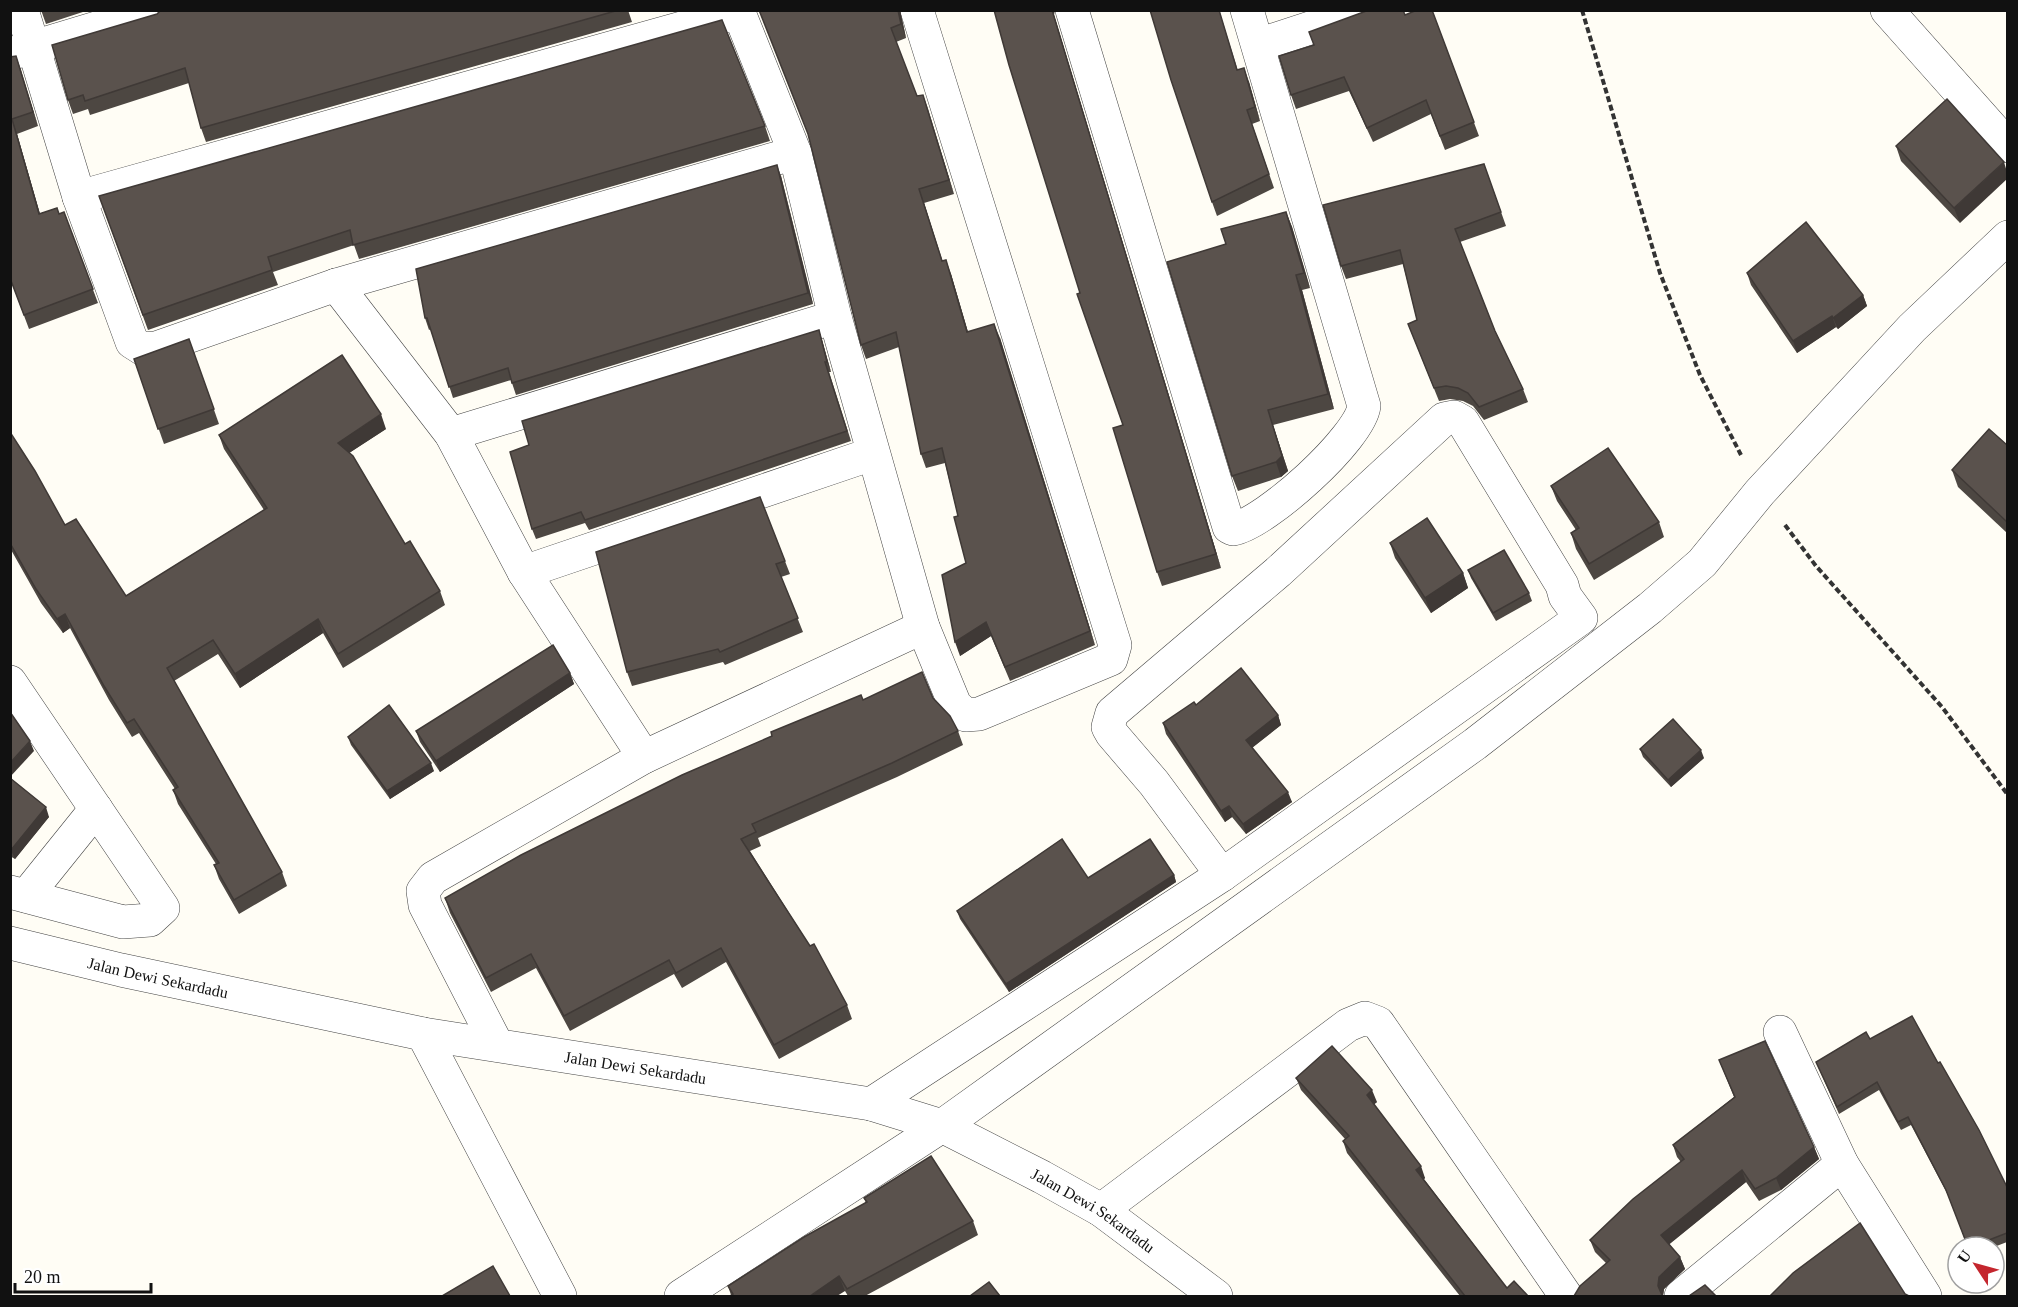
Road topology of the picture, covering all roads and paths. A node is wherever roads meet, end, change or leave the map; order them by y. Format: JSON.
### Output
{"nodes":[{"id":1,"x":22,"y":10,"type":"edge"},
{"id":2,"x":156,"y":10,"type":"edge"},
{"id":3,"x":917,"y":10,"type":"edge"},
{"id":4,"x":1072,"y":10,"type":"edge"},
{"id":5,"x":1247,"y":10,"type":"edge"},
{"id":6,"x":1365,"y":10,"type":"edge"},
{"id":7,"x":1582,"y":10,"type":"edge"},
{"id":8,"x":1887,"y":10,"type":"edge"},
{"id":9,"x":738,"y":11,"type":"edge"},
{"id":10,"x":1258,"y":45,"type":"junction"},
{"id":11,"x":22,"y":51,"type":"edge"},
{"id":12,"x":2007,"y":146,"type":"edge"},
{"id":13,"x":795,"y":153,"type":"junction"},
{"id":14,"x":79,"y":197,"type":"junction"},
{"id":15,"x":2007,"y":237,"type":"edge"},
{"id":16,"x":336,"y":285,"type":"junction"},
{"id":17,"x":835,"y":317,"type":"junction"},
{"id":18,"x":451,"y":435,"type":"junction"},
{"id":19,"x":872,"y":454,"type":"junction"},
{"id":20,"x":1760,"y":492,"type":"junction"},
{"id":21,"x":524,"y":572,"type":"junction"},
{"id":22,"x":923,"y":627,"type":"junction"},
{"id":23,"x":10,"y":682,"type":"edge"},
{"id":24,"x":644,"y":757,"type":"junction"},
{"id":25,"x":2007,"y":795,"type":"edge"},
{"id":26,"x":96,"y":809,"type":"junction"},
{"id":27,"x":1222,"y":875,"type":"junction"},
{"id":28,"x":18,"y":894,"type":"edge"},
{"id":29,"x":10,"y":942,"type":"edge"},
{"id":30,"x":1780,"y":1032,"type":"dead end"},
{"id":31,"x":423,"y":1034,"type":"junction"},
{"id":32,"x":497,"y":1045,"type":"junction"},
{"id":33,"x":871,"y":1104,"type":"junction"},
{"id":34,"x":942,"y":1126,"type":"junction"},
{"id":35,"x":1842,"y":1164,"type":"junction"},
{"id":36,"x":1101,"y":1210,"type":"junction"},
{"id":37,"x":560,"y":1296,"type":"edge"},
{"id":38,"x":681,"y":1296,"type":"edge"},
{"id":39,"x":1216,"y":1296,"type":"edge"},
{"id":40,"x":1566,"y":1296,"type":"edge"},
{"id":41,"x":1681,"y":1296,"type":"edge"},
{"id":42,"x":1925,"y":1296,"type":"edge"}],
"edges":[{"from":1,"to":11,"type":"street"},
{"from":2,"to":11,"type":"street"},
{"from":3,"to":22,"type":"street"},
{"from":4,"to":10,"type":"street"},
{"from":5,"to":10,"type":"street"},
{"from":6,"to":10,"type":"street"},
{"from":7,"to":20,"type":"path"},
{"from":8,"to":12,"type":"street"},
{"from":9,"to":13,"type":"street"},
{"from":9,"to":14,"type":"street"},
{"from":11,"to":14,"type":"street"},
{"from":13,"to":16,"type":"street"},
{"from":13,"to":17,"type":"street"},
{"from":14,"to":16,"type":"street"},
{"from":15,"to":20,"type":"street"},
{"from":16,"to":18,"type":"street"},
{"from":17,"to":18,"type":"street"},
{"from":17,"to":19,"type":"street"},
{"from":18,"to":21,"type":"street"},
{"from":19,"to":21,"type":"street"},
{"from":19,"to":22,"type":"street"},
{"from":20,"to":25,"type":"path"},
{"from":20,"to":34,"type":"street"},
{"from":21,"to":24,"type":"street"},
{"from":22,"to":24,"type":"street"},
{"from":23,"to":26,"type":"street"},
{"from":24,"to":32,"type":"street"},
{"from":26,"to":28,"type":"street"},
{"from":26,"to":28,"type":"street"},
{"from":27,"to":27,"type":"street"},
{"from":27,"to":33,"type":"street"},
{"from":29,"to":31,"type":"street","name":"Jalan Dewi Sekardadu"},
{"from":30,"to":35,"type":"street"},
{"from":31,"to":32,"type":"street","name":"Jalan Dewi Sekardadu"},
{"from":31,"to":37,"type":"street"},
{"from":32,"to":33,"type":"street","name":"Jalan Dewi Sekardadu"},
{"from":33,"to":34,"type":"street","name":"Jalan Dewi Sekardadu"},
{"from":34,"to":36,"type":"street","name":"Jalan Dewi Sekardadu"},
{"from":34,"to":38,"type":"street"},
{"from":35,"to":41,"type":"street"},
{"from":35,"to":42,"type":"street"},
{"from":36,"to":39,"type":"street","name":"Jalan Dewi Sekardadu"},
{"from":36,"to":40,"type":"street"}]}
